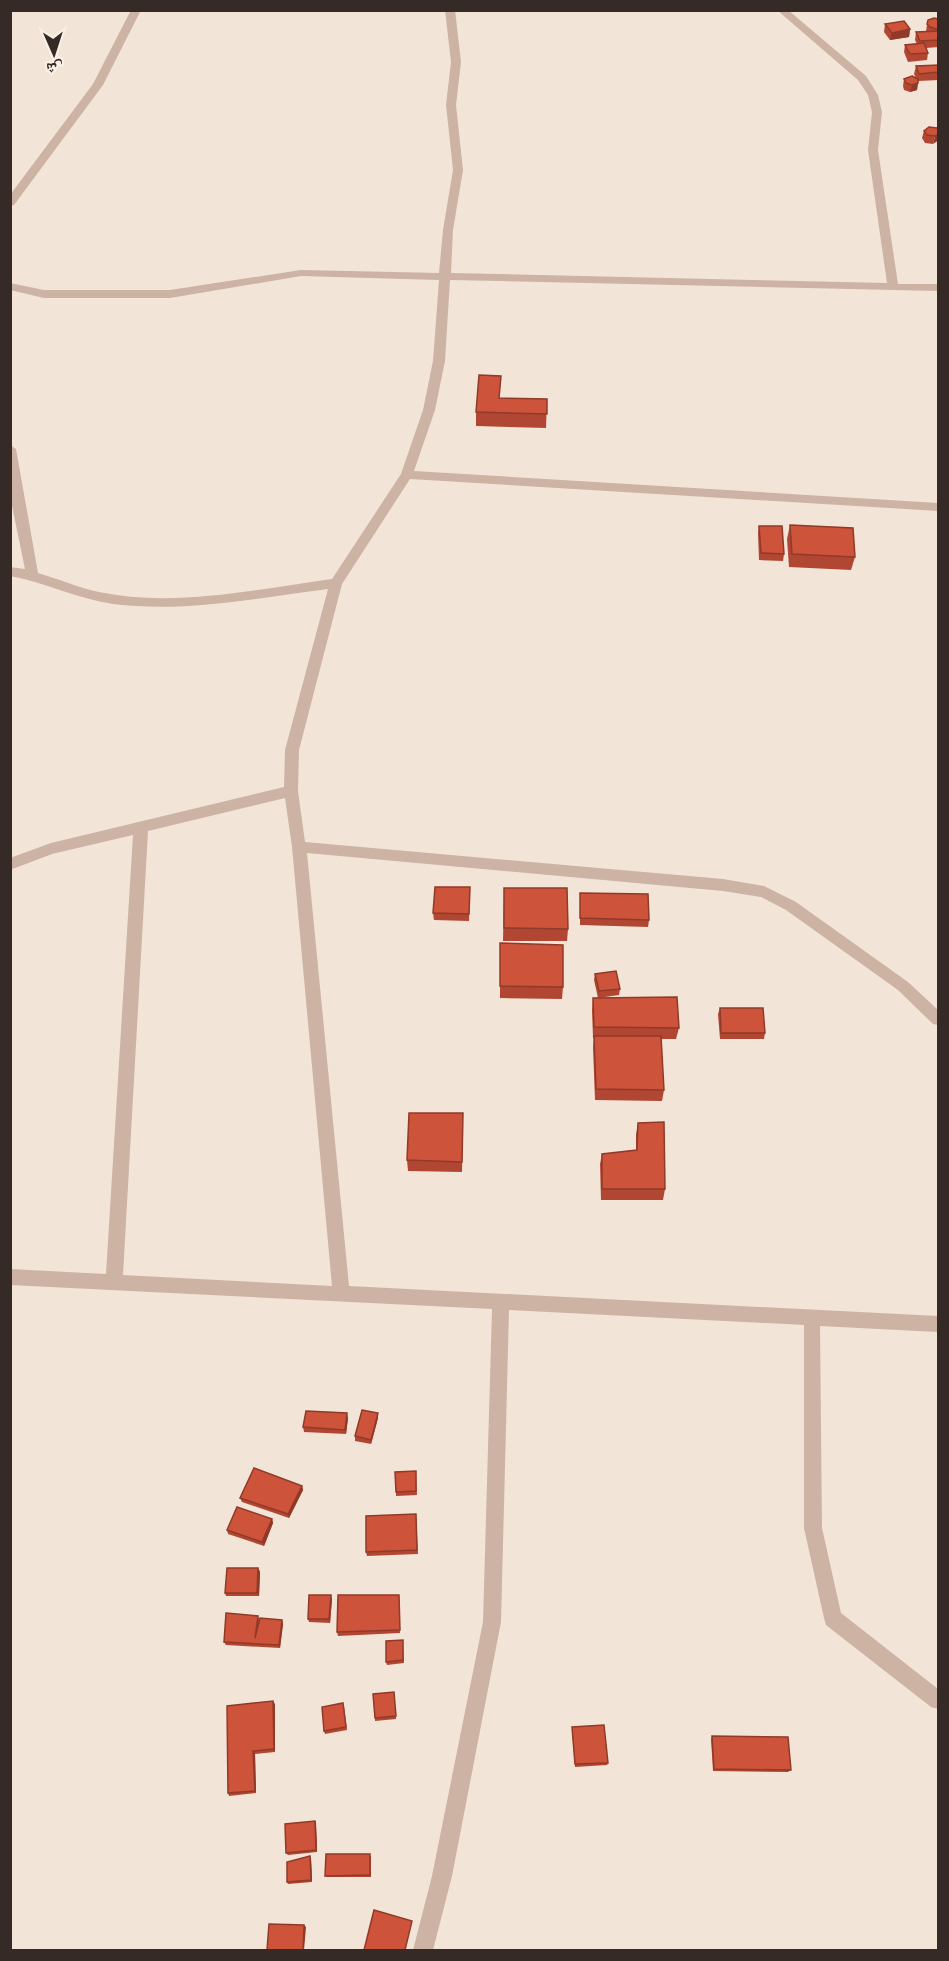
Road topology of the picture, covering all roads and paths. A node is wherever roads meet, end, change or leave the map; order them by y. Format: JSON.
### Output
{"nodes":[{"id":1,"x":136,"y":10,"type":"edge"},
{"id":2,"x":450,"y":10,"type":"edge"},
{"id":3,"x":782,"y":10,"type":"edge"},
{"id":4,"x":10,"y":203,"type":"edge"},
{"id":5,"x":446,"y":275,"type":"junction"},
{"id":6,"x":10,"y":286,"type":"edge"},
{"id":7,"x":893,"y":287,"type":"junction"},
{"id":8,"x":939,"y":288,"type":"edge"},
{"id":9,"x":10,"y":449,"type":"edge"},
{"id":10,"x":407,"y":475,"type":"junction"},
{"id":11,"x":939,"y":507,"type":"edge"},
{"id":12,"x":10,"y":571,"type":"edge"},
{"id":13,"x":32,"y":574,"type":"junction"},
{"id":14,"x":336,"y":583,"type":"junction"},
{"id":15,"x":291,"y":791,"type":"junction"},
{"id":16,"x":141,"y":827,"type":"junction"},
{"id":17,"x":299,"y":847,"type":"junction"},
{"id":18,"x":10,"y":864,"type":"edge"},
{"id":19,"x":939,"y":1019,"type":"edge"},
{"id":20,"x":10,"y":1277,"type":"edge"},
{"id":21,"x":114,"y":1282,"type":"junction"},
{"id":22,"x":341,"y":1294,"type":"junction"},
{"id":23,"x":501,"y":1301,"type":"junction"},
{"id":24,"x":812,"y":1318,"type":"junction"},
{"id":25,"x":939,"y":1324,"type":"edge"},
{"id":26,"x":939,"y":1700,"type":"edge"},
{"id":27,"x":423,"y":1950,"type":"edge"}],
"edges":[{"from":1,"to":4,"type":"street"},
{"from":2,"to":5,"type":"street"},
{"from":3,"to":7,"type":"street"},
{"from":5,"to":6,"type":"street"},
{"from":5,"to":7,"type":"street"},
{"from":5,"to":10,"type":"street"},
{"from":7,"to":8,"type":"street"},
{"from":9,"to":13,"type":"street"},
{"from":10,"to":11,"type":"street"},
{"from":10,"to":14,"type":"street"},
{"from":12,"to":13,"type":"street"},
{"from":13,"to":14,"type":"street"},
{"from":14,"to":15,"type":"street"},
{"from":15,"to":16,"type":"street"},
{"from":15,"to":17,"type":"street"},
{"from":16,"to":18,"type":"street"},
{"from":16,"to":21,"type":"street"},
{"from":17,"to":19,"type":"street"},
{"from":17,"to":22,"type":"street"},
{"from":20,"to":21,"type":"street"},
{"from":21,"to":22,"type":"street"},
{"from":22,"to":23,"type":"street"},
{"from":23,"to":24,"type":"street"},
{"from":23,"to":27,"type":"street"},
{"from":24,"to":25,"type":"street"},
{"from":24,"to":26,"type":"street"}]}
